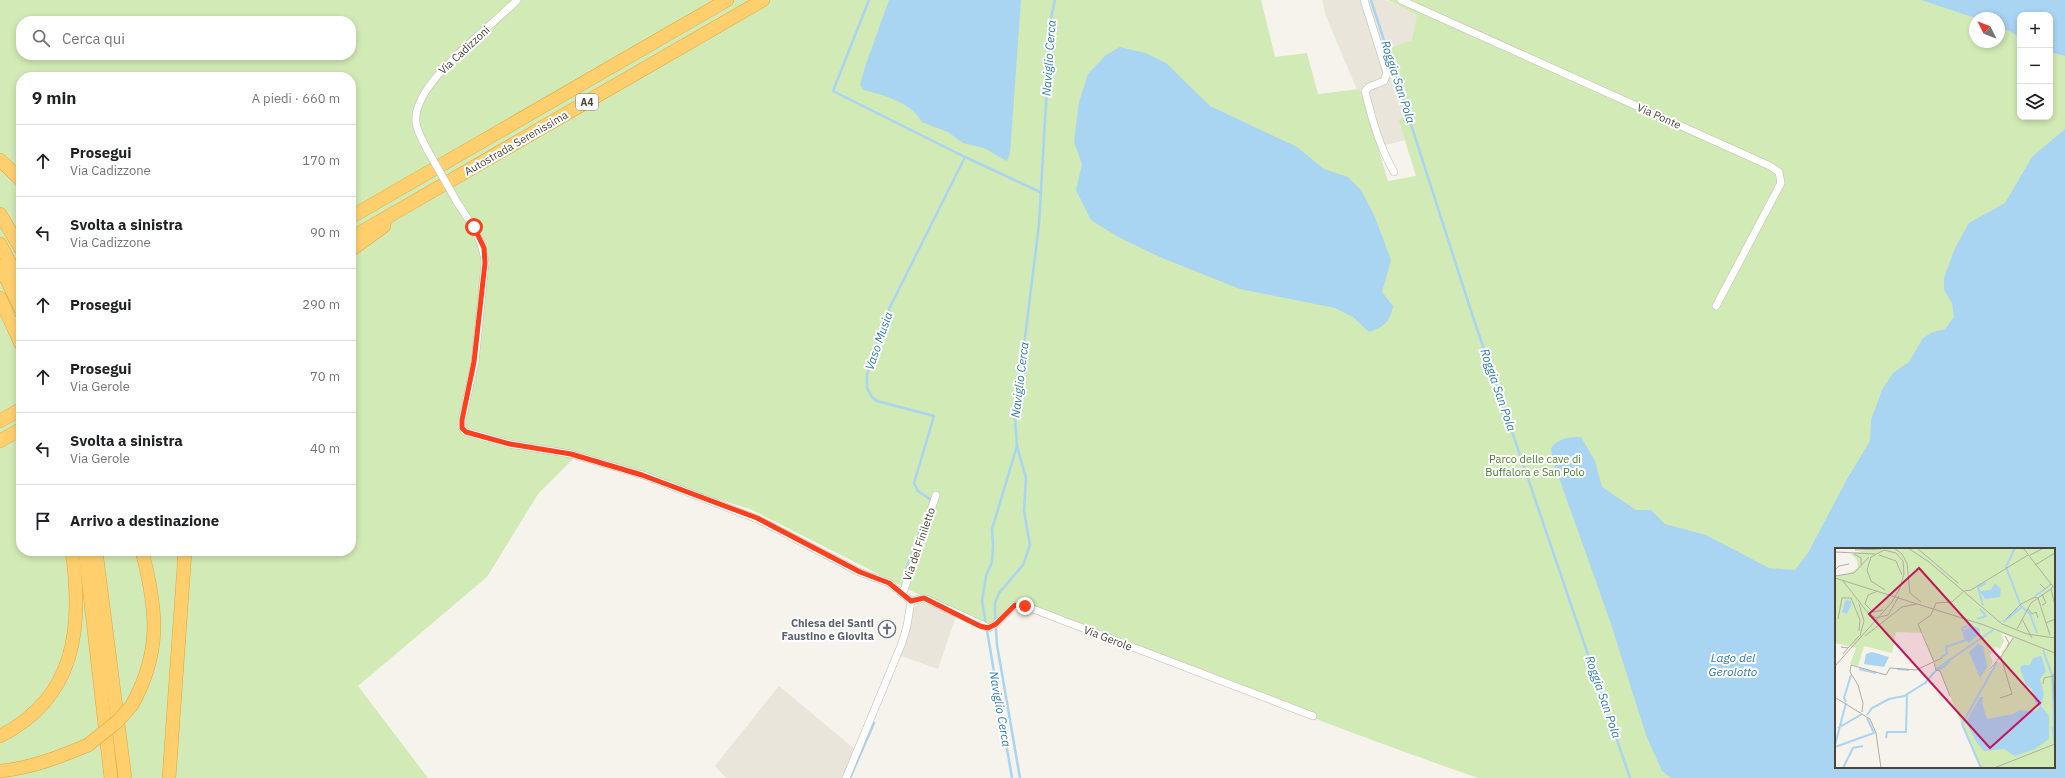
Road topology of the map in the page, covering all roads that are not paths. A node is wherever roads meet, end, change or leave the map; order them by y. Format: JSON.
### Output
{"nodes":[{"id":1,"x":517,"y":0,"type":"edge"},
{"id":2,"x":727,"y":0,"type":"edge"},
{"id":3,"x":763,"y":0,"type":"edge"},
{"id":4,"x":1364,"y":0,"type":"edge"},
{"id":5,"x":1401,"y":0,"type":"edge"},
{"id":6,"x":0,"y":160,"type":"edge"},
{"id":7,"x":1394,"y":172,"type":"dead end"},
{"id":8,"x":16,"y":175,"type":"edge"},
{"id":9,"x":402,"y":188,"type":"junction"},
{"id":10,"x":411,"y":203,"type":"junction"},
{"id":11,"x":356,"y":208,"type":"edge"},
{"id":12,"x":0,"y":214,"type":"edge"},
{"id":13,"x":356,"y":214,"type":"edge"},
{"id":14,"x":356,"y":235,"type":"edge"},
{"id":15,"x":16,"y":241,"type":"edge"},
{"id":16,"x":0,"y":244,"type":"edge"},
{"id":17,"x":356,"y":246,"type":"edge"},
{"id":18,"x":0,"y":266,"type":"edge"},
{"id":19,"x":16,"y":274,"type":"edge"},
{"id":20,"x":0,"y":298,"type":"edge"},
{"id":21,"x":16,"y":299,"type":"edge"},
{"id":22,"x":1716,"y":306,"type":"dead end"},
{"id":23,"x":16,"y":333,"type":"edge"},
{"id":24,"x":16,"y":411,"type":"edge"},
{"id":25,"x":0,"y":421,"type":"edge"},
{"id":26,"x":16,"y":432,"type":"edge"},
{"id":27,"x":0,"y":441,"type":"edge"},
{"id":28,"x":936,"y":495,"type":"dead end"},
{"id":29,"x":73,"y":556,"type":"edge"},
{"id":30,"x":86,"y":556,"type":"edge"},
{"id":31,"x":97,"y":556,"type":"edge"},
{"id":32,"x":143,"y":556,"type":"edge"},
{"id":33,"x":186,"y":556,"type":"edge"},
{"id":34,"x":903,"y":593,"type":"junction"},
{"id":35,"x":911,"y":601,"type":"junction"},
{"id":36,"x":1313,"y":716,"type":"dead end"},
{"id":37,"x":0,"y":736,"type":"edge"},
{"id":38,"x":0,"y":771,"type":"edge"},
{"id":39,"x":111,"y":778,"type":"edge"},
{"id":40,"x":125,"y":778,"type":"edge"},
{"id":41,"x":170,"y":778,"type":"edge"},
{"id":42,"x":846,"y":778,"type":"edge"}],
"edges":[{"from":1,"to":34,"type":"street","name":"Via Cadizzoni","bridge":true},
{"from":2,"to":9,"type":"highway","name":"Autostrada Serenissima","number":"A4"},
{"from":3,"to":10,"type":"highway","name":"Autostrada Serenissima","number":"A4"},
{"from":4,"to":7,"type":"street"},
{"from":5,"to":22,"type":"street","name":"Via Ponte"},
{"from":6,"to":8,"type":"highway"},
{"from":9,"to":11,"type":"highway"},
{"from":9,"to":13,"type":"highway","name":"Autostrada Serenissima","number":"A4"},
{"from":10,"to":14,"type":"highway","name":"Autostrada Serenissima","number":"A4"},
{"from":10,"to":17,"type":"highway"},
{"from":12,"to":15,"type":"highway"},
{"from":16,"to":19,"type":"highway"},
{"from":18,"to":21,"type":"highway"},
{"from":20,"to":23,"type":"highway"},
{"from":24,"to":25,"type":"highway"},
{"from":26,"to":27,"type":"highway"},
{"from":28,"to":34,"type":"street","name":"Via del Finiletto"},
{"from":29,"to":37,"type":"highway"},
{"from":30,"to":39,"type":"highway"},
{"from":31,"to":40,"type":"highway"},
{"from":32,"to":38,"type":"highway","bridge":true},
{"from":33,"to":41,"type":"highway"},
{"from":34,"to":35,"type":"street"},
{"from":35,"to":36,"type":"street","name":"Via Gerole"},
{"from":35,"to":42,"type":"street"}]}
